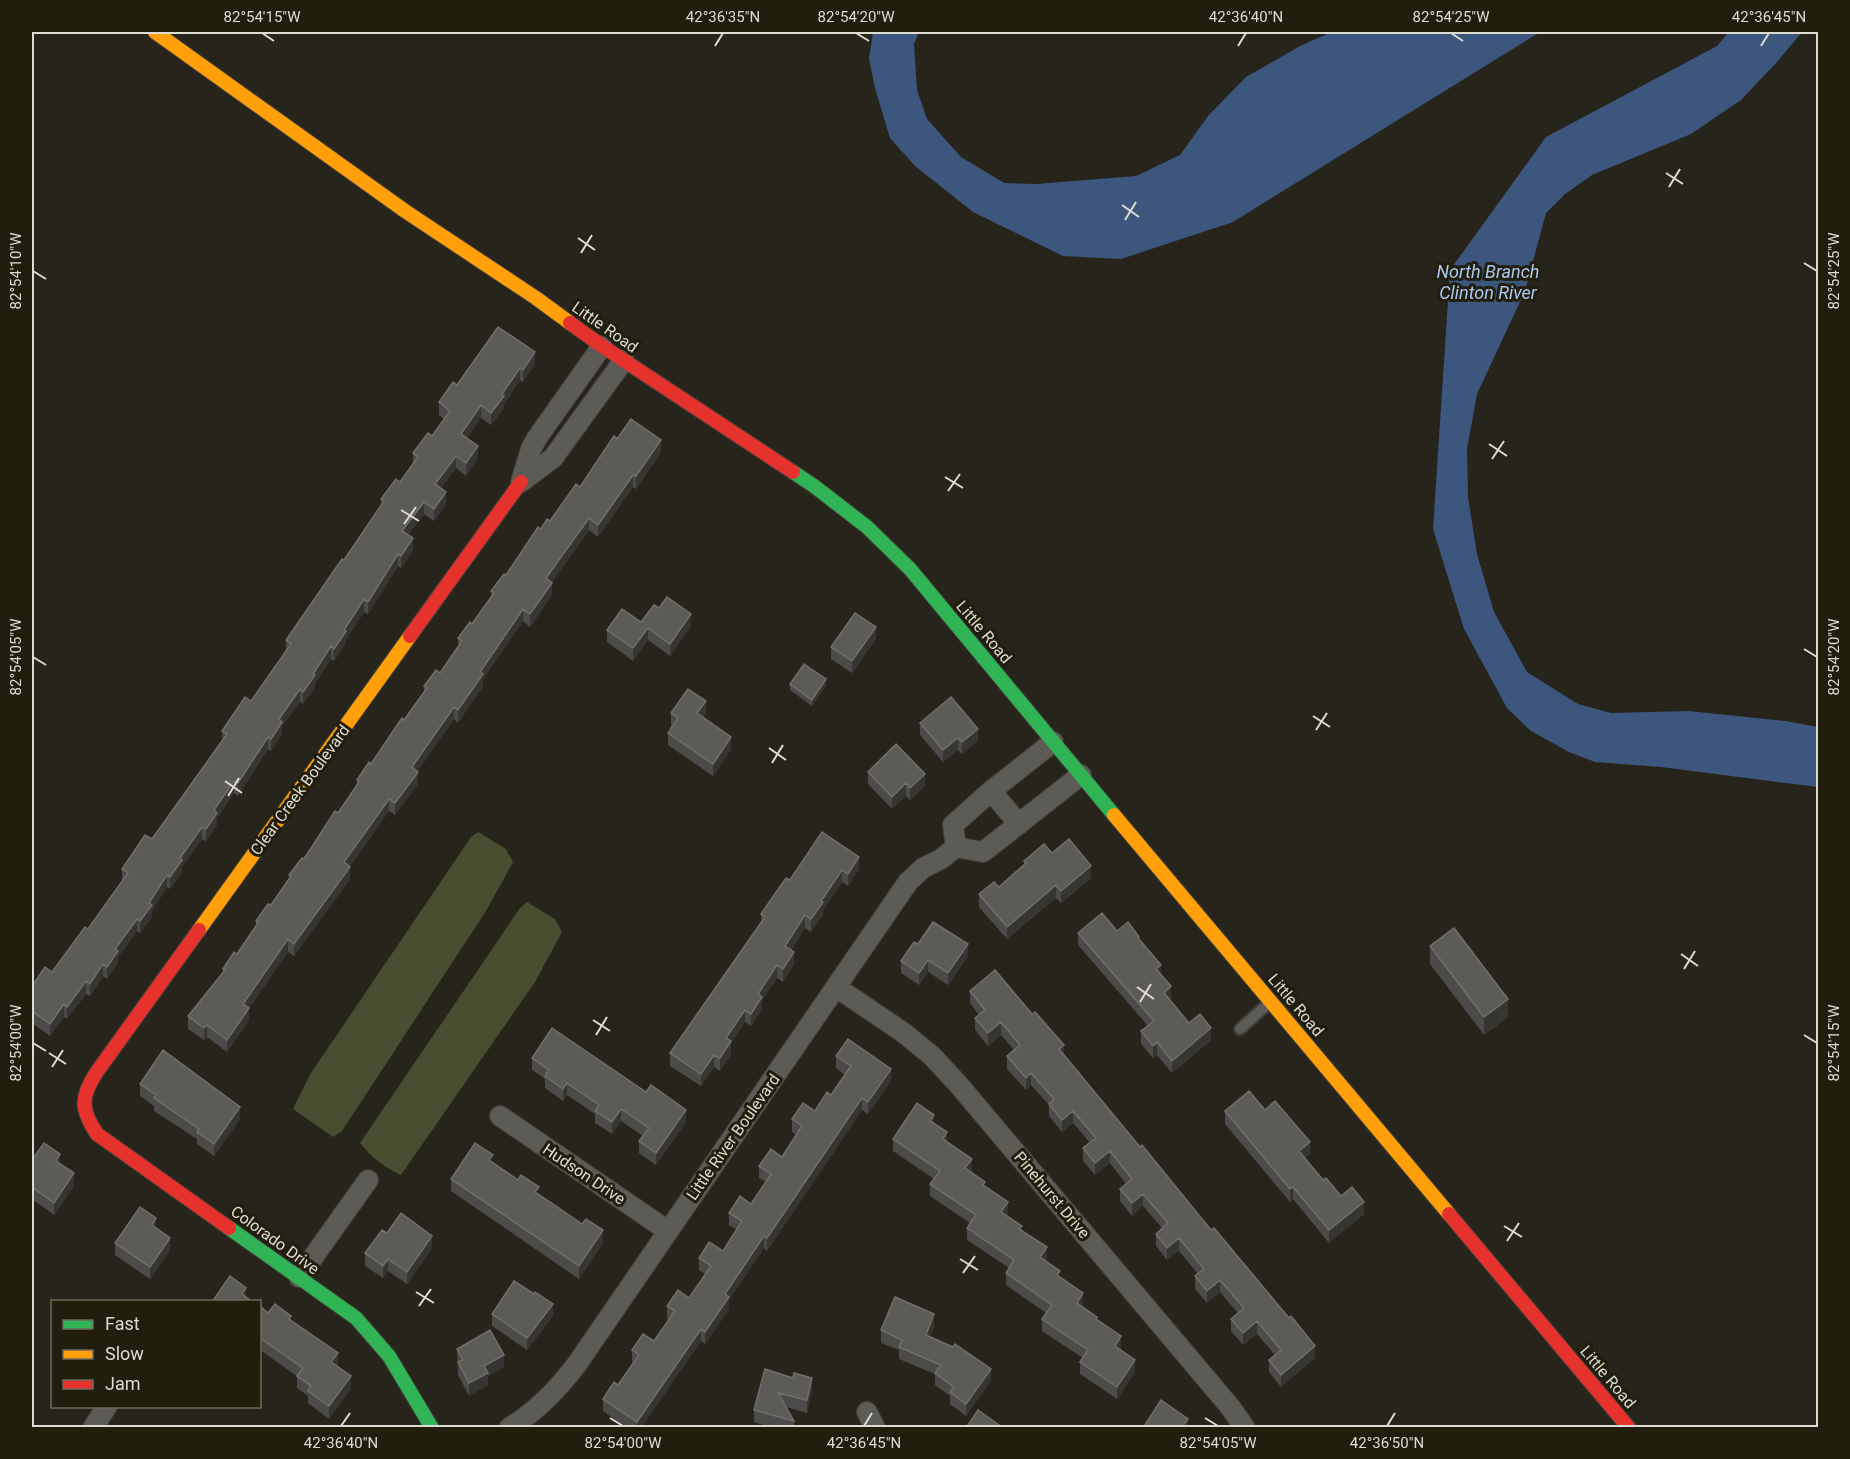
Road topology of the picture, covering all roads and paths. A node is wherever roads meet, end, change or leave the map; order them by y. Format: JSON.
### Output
{"nodes":[{"id":1,"x":155,"y":32,"type":"edge"},
{"id":2,"x":602,"y":346,"type":"junction"},
{"id":3,"x":624,"y":360,"type":"junction"},
{"id":4,"x":561,"y":404,"type":"junction"},
{"id":5,"x":581,"y":417,"type":"junction"},
{"id":6,"x":521,"y":482,"type":"junction"},
{"id":7,"x":1053,"y":742,"type":"junction"},
{"id":8,"x":1081,"y":775,"type":"junction"},
{"id":9,"x":991,"y":791,"type":"junction"},
{"id":10,"x":1019,"y":824,"type":"junction"},
{"id":11,"x":956,"y":847,"type":"junction"},
{"id":12,"x":836,"y":987,"type":"junction"},
{"id":13,"x":1272,"y":1001,"type":"junction"},
{"id":14,"x":1240,"y":1029,"type":"dead end"},
{"id":15,"x":83,"y":1099,"type":"joint"},
{"id":16,"x":500,"y":1116,"type":"dead end"},
{"id":17,"x":368,"y":1180,"type":"dead end"},
{"id":18,"x":668,"y":1231,"type":"junction"},
{"id":19,"x":299,"y":1278,"type":"junction"},
{"id":20,"x":106,"y":1408,"type":"edge"},
{"id":21,"x":93,"y":1428,"type":"edge"},
{"id":22,"x":432,"y":1428,"type":"edge"},
{"id":23,"x":509,"y":1428,"type":"edge"},
{"id":24,"x":1245,"y":1428,"type":"edge"},
{"id":25,"x":1629,"y":1428,"type":"edge"}],
"edges":[{"from":1,"to":2,"type":"street","name":"Little Road"},
{"from":2,"to":3,"type":"street","name":"Little Road"},
{"from":2,"to":4,"type":"street","name":"Clear Creek Boulevard"},
{"from":3,"to":5,"type":"street","name":"Clear Creek Boulevard"},
{"from":3,"to":7,"type":"street","name":"Little Road"},
{"from":4,"to":5,"type":"street"},
{"from":4,"to":6,"type":"street","name":"Clear Creek Boulevard"},
{"from":5,"to":6,"type":"street","name":"Clear Creek Boulevard"},
{"from":6,"to":15,"type":"street","name":"Clear Creek Boulevard"},
{"from":7,"to":8,"type":"street","name":"Little Road"},
{"from":7,"to":9,"type":"street"},
{"from":8,"to":10,"type":"street"},
{"from":8,"to":13,"type":"street","name":"Little Road"},
{"from":9,"to":10,"type":"street"},
{"from":9,"to":11,"type":"street"},
{"from":10,"to":11,"type":"street"},
{"from":11,"to":12,"type":"street","name":"Little River Boulevard"},
{"from":12,"to":18,"type":"street","name":"Little River Boulevard"},
{"from":12,"to":24,"type":"street","name":"Pinehurst Drive"},
{"from":13,"to":14,"type":"lane"},
{"from":13,"to":25,"type":"street","name":"Little Road"},
{"from":15,"to":19,"type":"street","name":"Colorado Drive"},
{"from":16,"to":18,"type":"street","name":"Hudson Drive"},
{"from":17,"to":19,"type":"street"},
{"from":18,"to":23,"type":"street","name":"Little River Boulevard"},
{"from":19,"to":22,"type":"street","name":"Colorado Drive"},
{"from":20,"to":21,"type":"street"}]}
